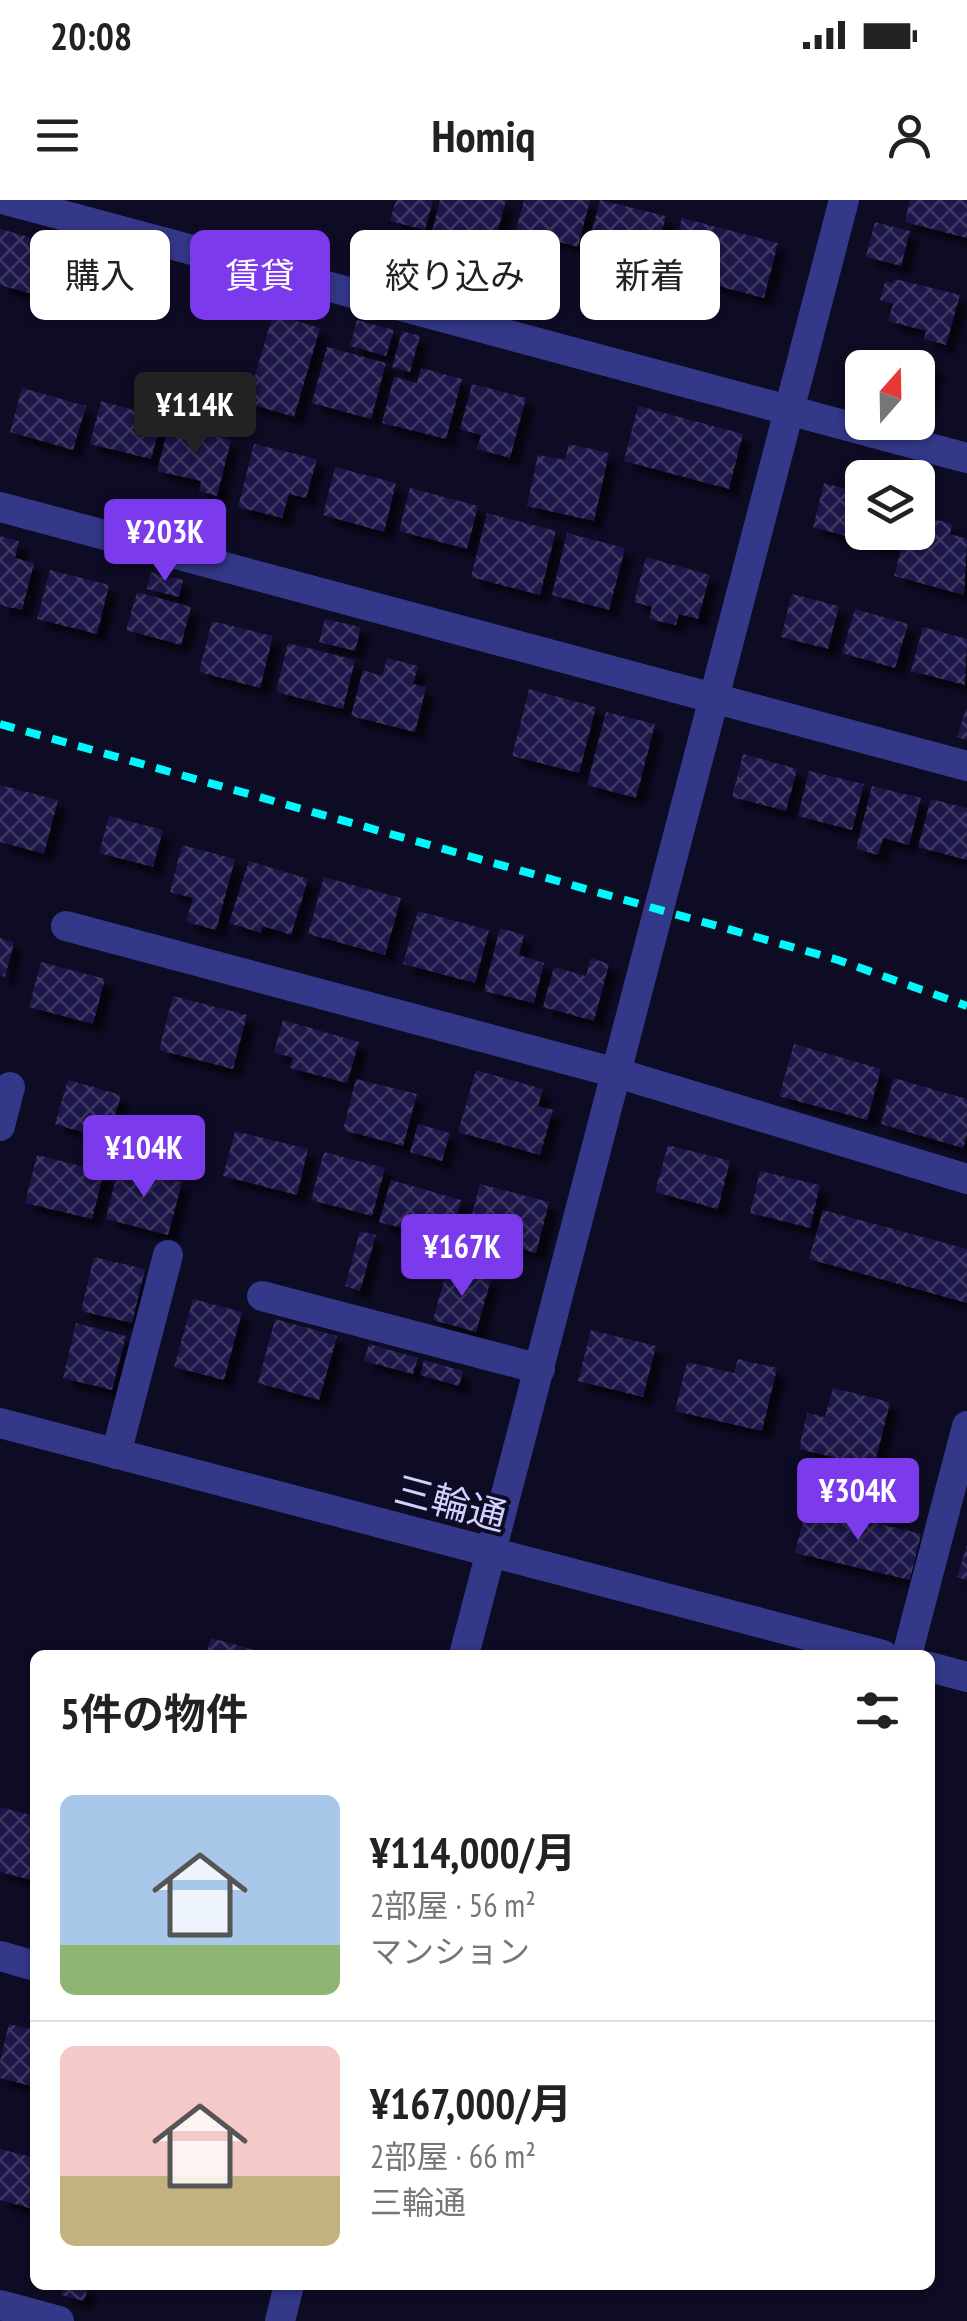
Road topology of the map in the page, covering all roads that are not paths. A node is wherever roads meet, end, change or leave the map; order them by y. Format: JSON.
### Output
{"nodes":[{"id":1,"x":6,"y":200,"type":"edge"},
{"id":2,"x":844,"y":200,"type":"edge"},
{"id":3,"x":789,"y":411,"type":"junction"},
{"id":4,"x":967,"y":458,"type":"edge"},
{"id":5,"x":0,"y":507,"type":"edge"},
{"id":6,"x":714,"y":698,"type":"junction"},
{"id":7,"x":967,"y":766,"type":"edge"},
{"id":8,"x":66,"y":926,"type":"dead end"},
{"id":9,"x":617,"y":1074,"type":"junction"},
{"id":10,"x":10,"y":1087,"type":"dead end"},
{"id":11,"x":0,"y":1126,"type":"edge"},
{"id":12,"x":967,"y":1179,"type":"edge"},
{"id":13,"x":168,"y":1255,"type":"dead end"},
{"id":14,"x":262,"y":1296,"type":"dead end"},
{"id":15,"x":540,"y":1369,"type":"junction"},
{"id":16,"x":0,"y":1422,"type":"edge"},
{"id":17,"x":967,"y":1426,"type":"edge"},
{"id":18,"x":116,"y":1454,"type":"junction"},
{"id":19,"x":492,"y":1554,"type":"junction"},
{"id":20,"x":465,"y":1650,"type":"edge"},
{"id":21,"x":863,"y":1650,"type":"edge"},
{"id":22,"x":908,"y":1650,"type":"edge"},
{"id":23,"x":935,"y":1668,"type":"edge"},
{"id":24,"x":967,"y":1676,"type":"edge"},
{"id":25,"x":0,"y":1956,"type":"edge"},
{"id":26,"x":30,"y":1965,"type":"edge"},
{"id":27,"x":289,"y":2290,"type":"edge"},
{"id":28,"x":0,"y":2305,"type":"edge"},
{"id":29,"x":59,"y":2321,"type":"edge"},
{"id":30,"x":280,"y":2321,"type":"edge"}],
"edges":[{"from":1,"to":3,"type":"street"},
{"from":2,"to":3,"type":"street"},
{"from":3,"to":4,"type":"street"},
{"from":3,"to":6,"type":"street"},
{"from":5,"to":6,"type":"street"},
{"from":6,"to":7,"type":"street"},
{"from":6,"to":9,"type":"street"},
{"from":8,"to":9,"type":"street"},
{"from":9,"to":12,"type":"street"},
{"from":9,"to":15,"type":"street"},
{"from":10,"to":11,"type":"street"},
{"from":13,"to":18,"type":"street"},
{"from":14,"to":15,"type":"street"},
{"from":15,"to":19,"type":"street"},
{"from":16,"to":18,"type":"street","name":"三輪通"},
{"from":17,"to":22,"type":"street"},
{"from":18,"to":19,"type":"street","name":"三輪通"},
{"from":19,"to":20,"type":"street"},
{"from":19,"to":21,"type":"street","name":"三輪通"},
{"from":23,"to":24,"type":"street"},
{"from":25,"to":26,"type":"street"},
{"from":27,"to":30,"type":"street"},
{"from":28,"to":29,"type":"street"}]}
